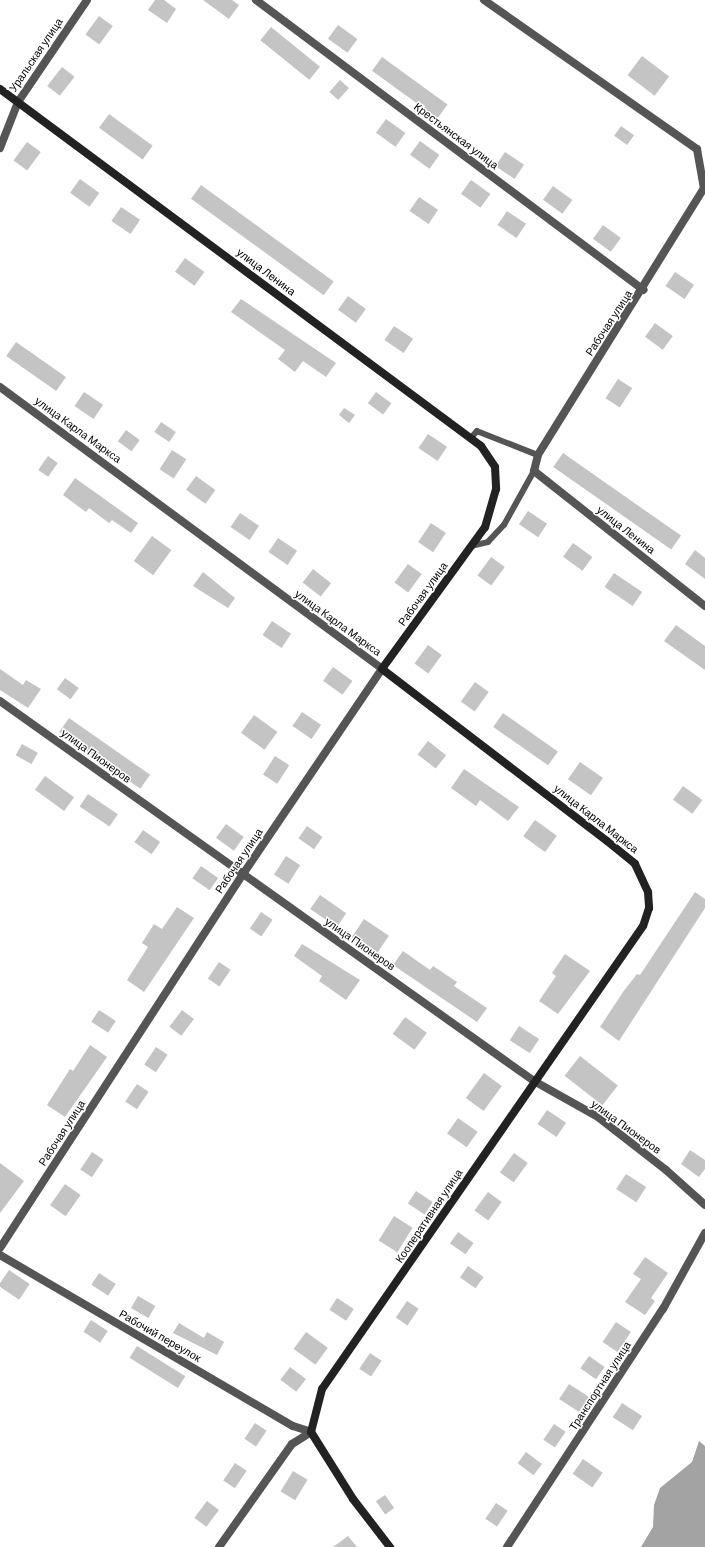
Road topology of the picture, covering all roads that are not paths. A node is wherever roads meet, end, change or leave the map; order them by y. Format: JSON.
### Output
{"nodes":[{"id":1,"x":87,"y":0,"type":"edge"},
{"id":2,"x":256,"y":0,"type":"edge"},
{"id":3,"x":484,"y":0,"type":"edge"},
{"id":4,"x":0,"y":89,"type":"edge"},
{"id":5,"x":18,"y":102,"type":"junction"},
{"id":6,"x":0,"y":148,"type":"edge"},
{"id":7,"x":643,"y":290,"type":"junction"},
{"id":8,"x":0,"y":387,"type":"edge"},
{"id":9,"x":471,"y":438,"type":"junction"},
{"id":10,"x":538,"y":455,"type":"junction"},
{"id":11,"x":534,"y":471,"type":"junction"},
{"id":12,"x":496,"y":489,"type":"joint"},
{"id":13,"x":471,"y":546,"type":"junction"},
{"id":14,"x":705,"y":606,"type":"edge"},
{"id":15,"x":382,"y":669,"type":"junction"},
{"id":16,"x":0,"y":701,"type":"edge"},
{"id":17,"x":243,"y":874,"type":"junction"},
{"id":18,"x":648,"y":892,"type":"joint"},
{"id":19,"x":534,"y":1081,"type":"junction"},
{"id":20,"x":705,"y":1205,"type":"edge"},
{"id":21,"x":705,"y":1233,"type":"edge"},
{"id":22,"x":0,"y":1248,"type":"edge"},
{"id":23,"x":0,"y":1255,"type":"edge"},
{"id":24,"x":311,"y":1432,"type":"junction"},
{"id":25,"x":219,"y":1547,"type":"edge"},
{"id":26,"x":390,"y":1547,"type":"edge"},
{"id":27,"x":507,"y":1547,"type":"edge"}],
"edges":[{"from":1,"to":5,"type":"street","name":"Уральская улица"},
{"from":2,"to":7,"type":"street","name":"Крестьянская улица"},
{"from":3,"to":7,"type":"street","name":"Рабочая улица"},
{"from":4,"to":5,"type":"main road","name":"улица Ленина"},
{"from":5,"to":6,"type":"street","name":"Уральская улица"},
{"from":5,"to":9,"type":"main road","name":"улица Ленина"},
{"from":7,"to":10,"type":"street","name":"Рабочая улица"},
{"from":8,"to":15,"type":"street","name":"улица Карла Маркса"},
{"from":9,"to":10,"type":"lane"},
{"from":9,"to":12,"type":"main road","name":"улица Ленина"},
{"from":10,"to":11,"type":"street","name":"Рабочая улица"},
{"from":11,"to":13,"type":"lane"},
{"from":11,"to":14,"type":"street","name":"улица Ленина"},
{"from":12,"to":13,"type":"main road","name":"Рабочая улица"},
{"from":13,"to":15,"type":"main road","name":"Рабочая улица"},
{"from":15,"to":17,"type":"street","name":"Рабочая улица"},
{"from":15,"to":18,"type":"main road","name":"улица Карла Маркса"},
{"from":16,"to":17,"type":"street","name":"улица Пионеров"},
{"from":17,"to":19,"type":"street","name":"улица Пионеров"},
{"from":17,"to":22,"type":"street","name":"Рабочая улица"},
{"from":18,"to":19,"type":"main road","name":"Кооперативная улица"},
{"from":19,"to":20,"type":"street","name":"улица Пионеров"},
{"from":19,"to":24,"type":"main road","name":"Кооперативная улица"},
{"from":21,"to":27,"type":"street","name":"Транспортная улица"},
{"from":23,"to":24,"type":"street","name":"Рабочий переулок"},
{"from":24,"to":25,"type":"street"},
{"from":24,"to":26,"type":"main road"}]}
